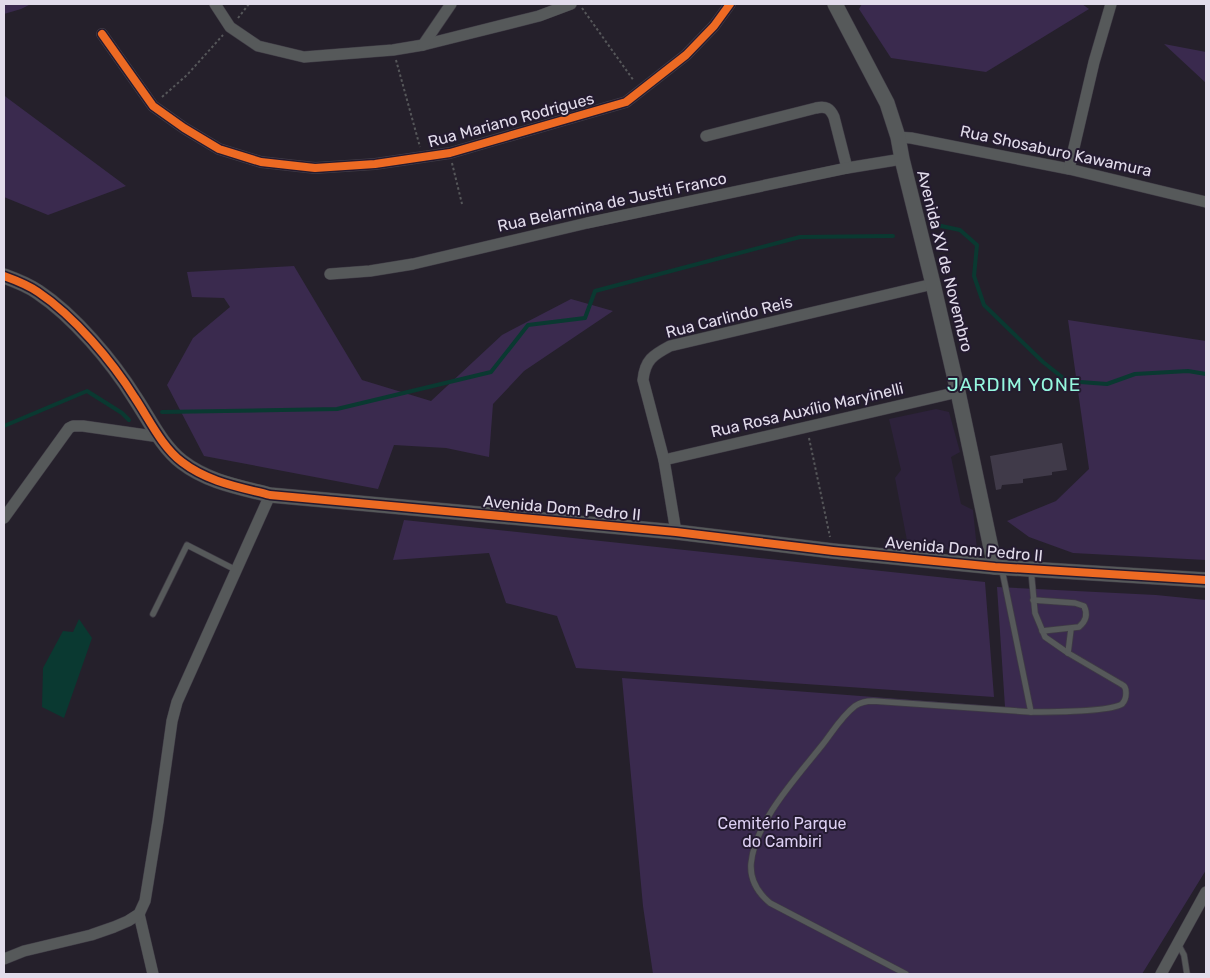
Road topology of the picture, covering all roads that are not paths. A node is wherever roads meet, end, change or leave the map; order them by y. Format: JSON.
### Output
{"nodes":[{"id":1,"x":215,"y":4,"type":"edge"},
{"id":2,"x":451,"y":4,"type":"edge"},
{"id":3,"x":570,"y":4,"type":"edge"},
{"id":4,"x":730,"y":4,"type":"edge"},
{"id":5,"x":835,"y":4,"type":"edge"},
{"id":6,"x":1111,"y":4,"type":"edge"},
{"id":7,"x":102,"y":34,"type":"dead end"},
{"id":8,"x":423,"y":45,"type":"junction"},
{"id":9,"x":706,"y":136,"type":"dead end"},
{"id":10,"x":898,"y":137,"type":"junction"},
{"id":11,"x":902,"y":159,"type":"junction"},
{"id":12,"x":847,"y":168,"type":"junction"},
{"id":13,"x":1069,"y":169,"type":"junction"},
{"id":14,"x":1206,"y":202,"type":"edge"},
{"id":15,"x":330,"y":274,"type":"dead end"},
{"id":16,"x":4,"y":276,"type":"edge"},
{"id":17,"x":933,"y":284,"type":"junction"},
{"id":18,"x":958,"y":392,"type":"junction"},
{"id":19,"x":160,"y":437,"type":"junction"},
{"id":20,"x":664,"y":460,"type":"junction"},
{"id":21,"x":270,"y":495,"type":"junction"},
{"id":22,"x":4,"y":518,"type":"edge"},
{"id":23,"x":676,"y":532,"type":"junction"},
{"id":24,"x":991,"y":547,"type":"junction"},
{"id":25,"x":977,"y":565,"type":"junction"},
{"id":26,"x":999,"y":567,"type":"junction"},
{"id":27,"x":1030,"y":569,"type":"junction"},
{"id":28,"x":236,"y":570,"type":"junction"},
{"id":29,"x":1206,"y":580,"type":"edge"},
{"id":30,"x":1033,"y":600,"type":"junction"},
{"id":31,"x":154,"y":614,"type":"dead end"},
{"id":32,"x":1071,"y":629,"type":"junction"},
{"id":33,"x":1042,"y":631,"type":"junction"},
{"id":34,"x":1068,"y":653,"type":"junction"},
{"id":35,"x":1031,"y":712,"type":"junction"},
{"id":36,"x":1206,"y":892,"type":"edge"},
{"id":37,"x":139,"y":914,"type":"junction"},
{"id":38,"x":1178,"y":944,"type":"junction"},
{"id":39,"x":4,"y":959,"type":"edge"},
{"id":40,"x":153,"y":974,"type":"edge"},
{"id":41,"x":906,"y":974,"type":"edge"},
{"id":42,"x":1161,"y":974,"type":"edge"},
{"id":43,"x":1187,"y":974,"type":"edge"}],
"edges":[{"from":1,"to":8,"type":"street"},
{"from":2,"to":8,"type":"street"},
{"from":3,"to":8,"type":"street"},
{"from":4,"to":7,"type":"street","name":"Rua Mariano Rodrigues"},
{"from":5,"to":10,"type":"street","name":"Avenida XV de Novembro"},
{"from":6,"to":13,"type":"street"},
{"from":9,"to":12,"type":"street"},
{"from":10,"to":11,"type":"street","name":"Avenida XV de Novembro"},
{"from":10,"to":13,"type":"street","name":"Rua Shosaburo Kawamura"},
{"from":11,"to":12,"type":"street","name":"Rua Belarmina de Justti Franco"},
{"from":11,"to":17,"type":"street","name":"Avenida XV de Novembro"},
{"from":12,"to":15,"type":"street","name":"Rua Belarmina de Justti Franco"},
{"from":13,"to":14,"type":"street","name":"Rua Shosaburo Kawamura"},
{"from":16,"to":19,"type":"street","name":"Avenida Dom Pedro II"},
{"from":17,"to":18,"type":"street","name":"Avenida XV de Novembro"},
{"from":17,"to":20,"type":"street","name":"Rua Carlindo Reis"},
{"from":18,"to":20,"type":"street","name":"Rua Rosa Auxílio Maryinelli"},
{"from":18,"to":24,"type":"street","name":"Avenida XV de Novembro"},
{"from":19,"to":21,"type":"street","name":"Avenida Dom Pedro II"},
{"from":19,"to":22,"type":"street"},
{"from":20,"to":23,"type":"street","name":"Rua Carlindo Reis"},
{"from":21,"to":23,"type":"street","name":"Avenida Dom Pedro II"},
{"from":21,"to":28,"type":"street"},
{"from":23,"to":25,"type":"street","name":"Avenida Dom Pedro II"},
{"from":24,"to":25,"type":"street"},
{"from":24,"to":26,"type":"street","name":"Avenida XV de Novembro"},
{"from":25,"to":26,"type":"street","name":"Avenida Dom Pedro II"},
{"from":26,"to":27,"type":"street","name":"Avenida Dom Pedro II"},
{"from":26,"to":35,"type":"lane"},
{"from":27,"to":29,"type":"street","name":"Avenida Dom Pedro II"},
{"from":27,"to":30,"type":"lane"},
{"from":28,"to":31,"type":"lane"},
{"from":28,"to":37,"type":"street"},
{"from":30,"to":32,"type":"lane"},
{"from":30,"to":33,"type":"lane"},
{"from":32,"to":33,"type":"lane"},
{"from":32,"to":34,"type":"lane"},
{"from":33,"to":34,"type":"lane"},
{"from":34,"to":35,"type":"lane"},
{"from":35,"to":41,"type":"lane"},
{"from":36,"to":38,"type":"street"},
{"from":37,"to":39,"type":"street"},
{"from":37,"to":40,"type":"street"},
{"from":38,"to":42,"type":"street"},
{"from":38,"to":43,"type":"lane"}]}
